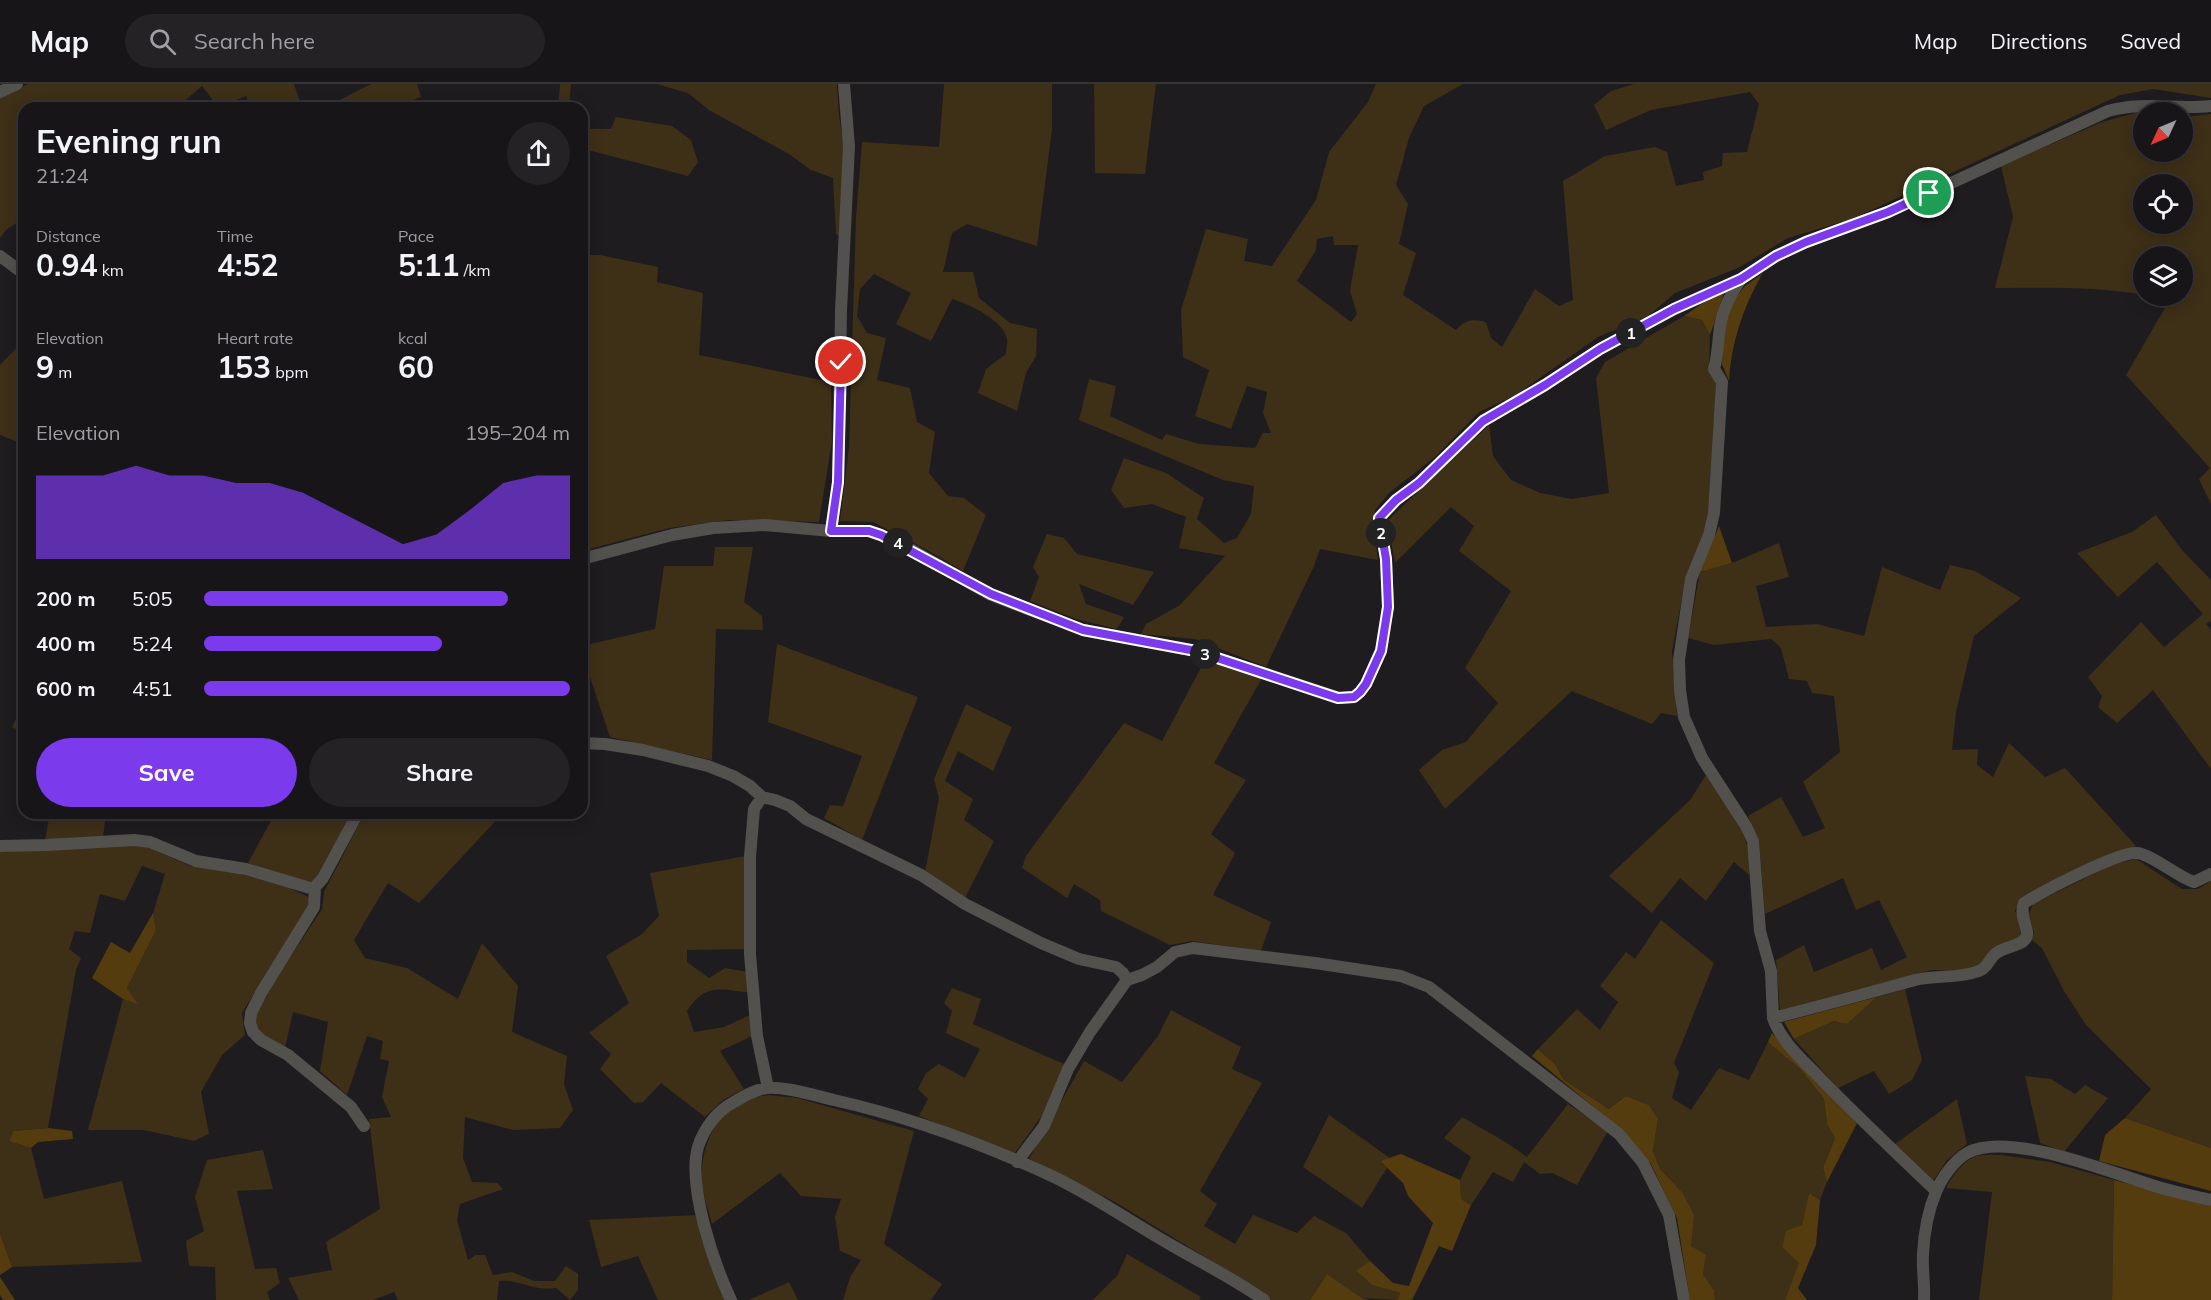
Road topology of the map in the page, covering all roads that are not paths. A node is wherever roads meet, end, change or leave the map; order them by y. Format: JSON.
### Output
{"nodes":[{"id":1,"x":17,"y":84,"type":"edge"},
{"id":2,"x":844,"y":84,"type":"edge"},
{"id":3,"x":0,"y":92,"type":"edge"},
{"id":4,"x":2211,"y":106,"type":"edge"},
{"id":5,"x":0,"y":256,"type":"edge"},
{"id":6,"x":18,"y":270,"type":"edge"},
{"id":7,"x":1741,"y":279,"type":"junction"},
{"id":8,"x":831,"y":531,"type":"junction"},
{"id":9,"x":588,"y":557,"type":"edge"},
{"id":10,"x":588,"y":744,"type":"edge"},
{"id":11,"x":762,"y":797,"type":"junction"},
{"id":12,"x":355,"y":819,"type":"edge"},
{"id":13,"x":0,"y":846,"type":"edge"},
{"id":14,"x":2211,"y":874,"type":"edge"},
{"id":15,"x":315,"y":887,"type":"junction"},
{"id":16,"x":1127,"y":980,"type":"junction"},
{"id":17,"x":1773,"y":1018,"type":"junction"},
{"id":18,"x":768,"y":1088,"type":"junction"},
{"id":19,"x":364,"y":1126,"type":"dead end"},
{"id":20,"x":1017,"y":1162,"type":"junction"},
{"id":21,"x":1936,"y":1191,"type":"junction"},
{"id":22,"x":2211,"y":1200,"type":"edge"},
{"id":23,"x":731,"y":1300,"type":"edge"},
{"id":24,"x":1263,"y":1300,"type":"edge"},
{"id":25,"x":1684,"y":1300,"type":"edge"},
{"id":26,"x":1924,"y":1300,"type":"edge"}],
"edges":[{"from":1,"to":3,"type":"street"},
{"from":2,"to":8,"type":"street"},
{"from":4,"to":7,"type":"street"},
{"from":5,"to":6,"type":"street"},
{"from":7,"to":8,"type":"street"},
{"from":7,"to":17,"type":"street"},
{"from":8,"to":9,"type":"street"},
{"from":10,"to":11,"type":"street"},
{"from":11,"to":16,"type":"street"},
{"from":11,"to":18,"type":"street"},
{"from":12,"to":15,"type":"street"},
{"from":13,"to":15,"type":"street"},
{"from":14,"to":17,"type":"street"},
{"from":15,"to":19,"type":"street"},
{"from":16,"to":20,"type":"street"},
{"from":16,"to":25,"type":"street"},
{"from":17,"to":21,"type":"street"},
{"from":18,"to":20,"type":"street"},
{"from":18,"to":23,"type":"street"},
{"from":20,"to":24,"type":"street"},
{"from":21,"to":22,"type":"street"},
{"from":21,"to":26,"type":"street"}]}
